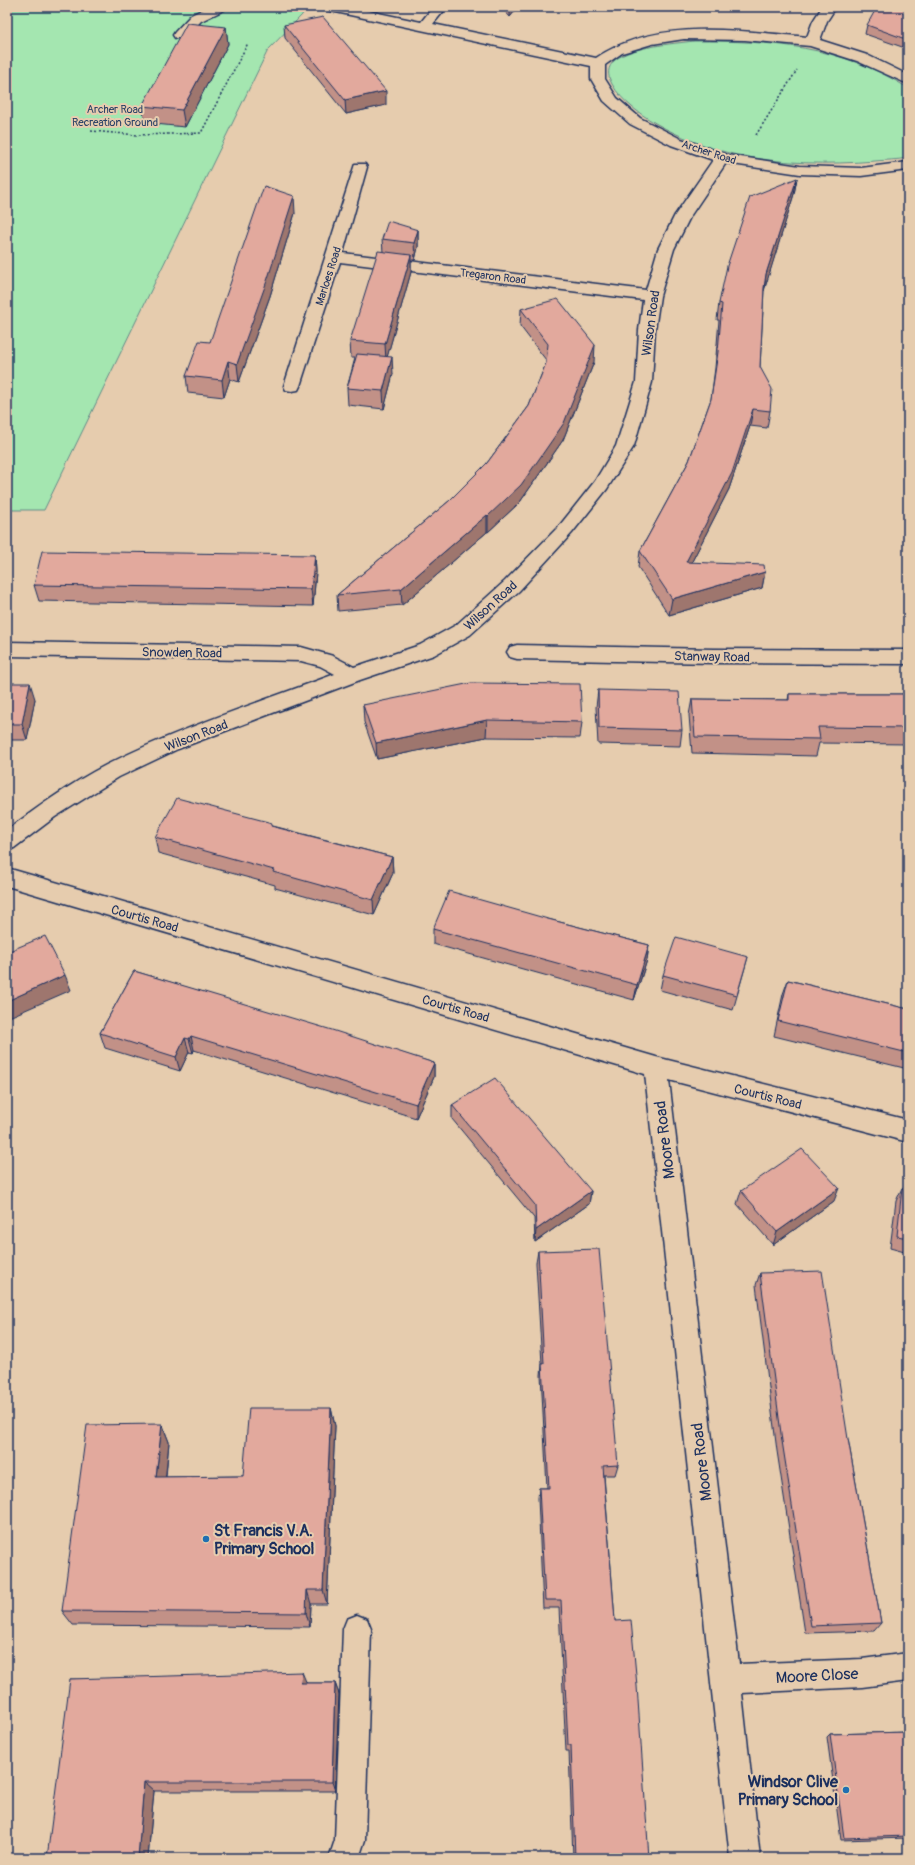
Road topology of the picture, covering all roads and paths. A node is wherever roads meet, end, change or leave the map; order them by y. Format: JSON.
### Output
{"nodes":[{"id":1,"x":219,"y":7,"type":"edge"},
{"id":2,"x":332,"y":7,"type":"edge"},
{"id":3,"x":440,"y":7,"type":"edge"},
{"id":4,"x":829,"y":7,"type":"edge"},
{"id":5,"x":425,"y":26,"type":"junction"},
{"id":6,"x":180,"y":35,"type":"edge"},
{"id":7,"x":812,"y":42,"type":"junction"},
{"id":8,"x":248,"y":43,"type":"dead end"},
{"id":9,"x":598,"y":64,"type":"junction"},
{"id":10,"x":908,"y":80,"type":"edge"},
{"id":11,"x":91,"y":131,"type":"dead end"},
{"id":12,"x":730,"y":160,"type":"junction"},
{"id":13,"x":360,"y":166,"type":"dead end"},
{"id":14,"x":908,"y":166,"type":"edge"},
{"id":15,"x":334,"y":257,"type":"junction"},
{"id":16,"x":652,"y":296,"type":"junction"},
{"id":17,"x":292,"y":386,"type":"dead end"},
{"id":18,"x":7,"y":649,"type":"edge"},
{"id":19,"x":517,"y":652,"type":"dead end"},
{"id":20,"x":908,"y":657,"type":"edge"},
{"id":21,"x":353,"y":675,"type":"junction"},
{"id":22,"x":7,"y":842,"type":"edge"},
{"id":23,"x":7,"y":877,"type":"edge"},
{"id":24,"x":656,"y":1067,"type":"junction"},
{"id":25,"x":908,"y":1131,"type":"edge"},
{"id":26,"x":357,"y":1629,"type":"dead end"},
{"id":27,"x":908,"y":1667,"type":"edge"},
{"id":28,"x":726,"y":1679,"type":"junction"},
{"id":29,"x":344,"y":1858,"type":"edge"},
{"id":30,"x":745,"y":1858,"type":"edge"}],
"edges":[{"from":1,"to":6,"type":"street"},
{"from":2,"to":5,"type":"street"},
{"from":3,"to":5,"type":"street"},
{"from":4,"to":7,"type":"street"},
{"from":5,"to":9,"type":"street"},
{"from":7,"to":9,"type":"street"},
{"from":7,"to":10,"type":"street"},
{"from":7,"to":12,"type":"path"},
{"from":8,"to":11,"type":"path"},
{"from":9,"to":12,"type":"street","name":"Archer Road"},
{"from":12,"to":14,"type":"street","name":"Archer Road"},
{"from":12,"to":16,"type":"street","name":"Wilson Road"},
{"from":13,"to":15,"type":"street","name":"Marloes Road"},
{"from":15,"to":16,"type":"street","name":"Tregaron Road"},
{"from":15,"to":17,"type":"street","name":"Marloes Road"},
{"from":16,"to":21,"type":"street","name":"Wilson Road"},
{"from":18,"to":21,"type":"street","name":"Snowden Road"},
{"from":19,"to":20,"type":"street","name":"Stanway Road"},
{"from":21,"to":22,"type":"street","name":"Wilson Road"},
{"from":23,"to":24,"type":"street","name":"Courtis Road"},
{"from":24,"to":25,"type":"street","name":"Courtis Road"},
{"from":24,"to":28,"type":"street","name":"Moore Road"},
{"from":26,"to":29,"type":"street"},
{"from":27,"to":28,"type":"street","name":"Moore Close"},
{"from":28,"to":30,"type":"street","name":"Moore Road"}]}
